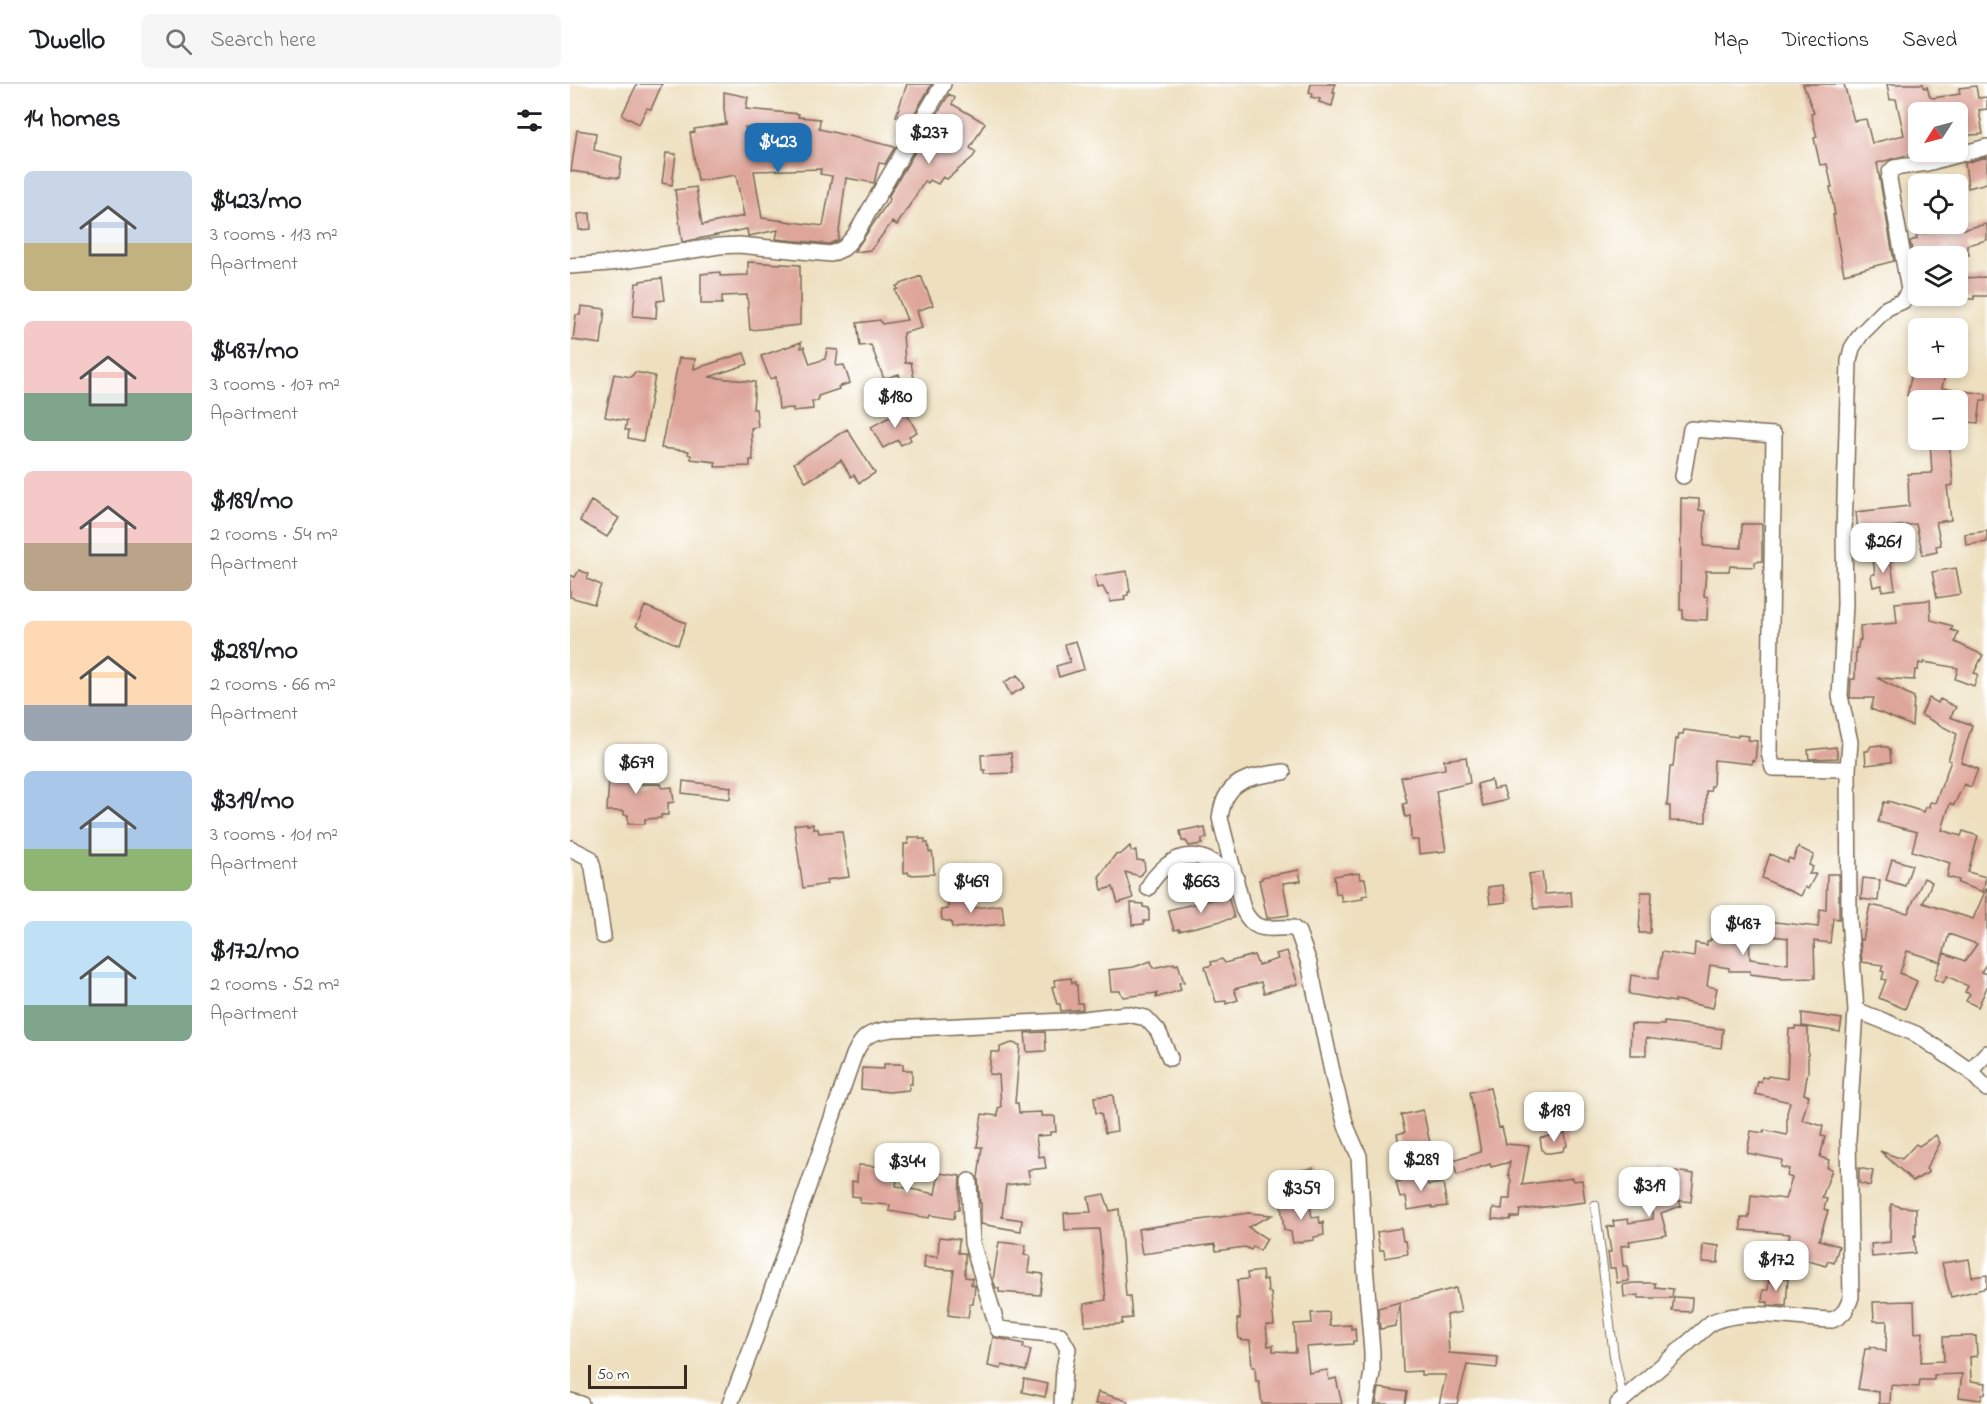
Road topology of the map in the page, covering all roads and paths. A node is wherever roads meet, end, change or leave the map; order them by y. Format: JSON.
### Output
{"nodes":[{"id":1,"x":943,"y":84,"type":"edge"},
{"id":2,"x":1987,"y":147,"type":"edge"},
{"id":3,"x":570,"y":266,"type":"edge"},
{"id":4,"x":1683,"y":476,"type":"dead end"},
{"id":5,"x":1848,"y":769,"type":"junction"},
{"id":6,"x":1283,"y":772,"type":"dead end"},
{"id":7,"x":570,"y":848,"type":"edge"},
{"id":8,"x":1236,"y":877,"type":"junction"},
{"id":9,"x":1148,"y":888,"type":"dead end"},
{"id":10,"x":603,"y":936,"type":"dead end"},
{"id":11,"x":1856,"y":1010,"type":"junction"},
{"id":12,"x":1987,"y":1053,"type":"edge"},
{"id":13,"x":1170,"y":1058,"type":"dead end"},
{"id":14,"x":1970,"y":1071,"type":"junction"},
{"id":15,"x":1987,"y":1089,"type":"edge"},
{"id":16,"x":969,"y":1181,"type":"dead end"},
{"id":17,"x":1595,"y":1205,"type":"dead end"},
{"id":18,"x":570,"y":1401,"type":"edge"},
{"id":19,"x":1621,"y":1401,"type":"edge"},
{"id":20,"x":581,"y":1404,"type":"edge"},
{"id":21,"x":729,"y":1404,"type":"edge"},
{"id":22,"x":1062,"y":1404,"type":"edge"},
{"id":23,"x":1366,"y":1404,"type":"edge"}],
"edges":[{"from":1,"to":3,"type":"street"},
{"from":2,"to":5,"type":"street"},
{"from":4,"to":5,"type":"street"},
{"from":5,"to":11,"type":"street"},
{"from":6,"to":8,"type":"street"},
{"from":7,"to":10,"type":"street"},
{"from":8,"to":9,"type":"street"},
{"from":8,"to":23,"type":"street"},
{"from":11,"to":14,"type":"street"},
{"from":11,"to":19,"type":"street"},
{"from":12,"to":14,"type":"street"},
{"from":13,"to":21,"type":"street"},
{"from":14,"to":15,"type":"street"},
{"from":16,"to":22,"type":"street"},
{"from":17,"to":19,"type":"lane"},
{"from":18,"to":20,"type":"street"}]}
